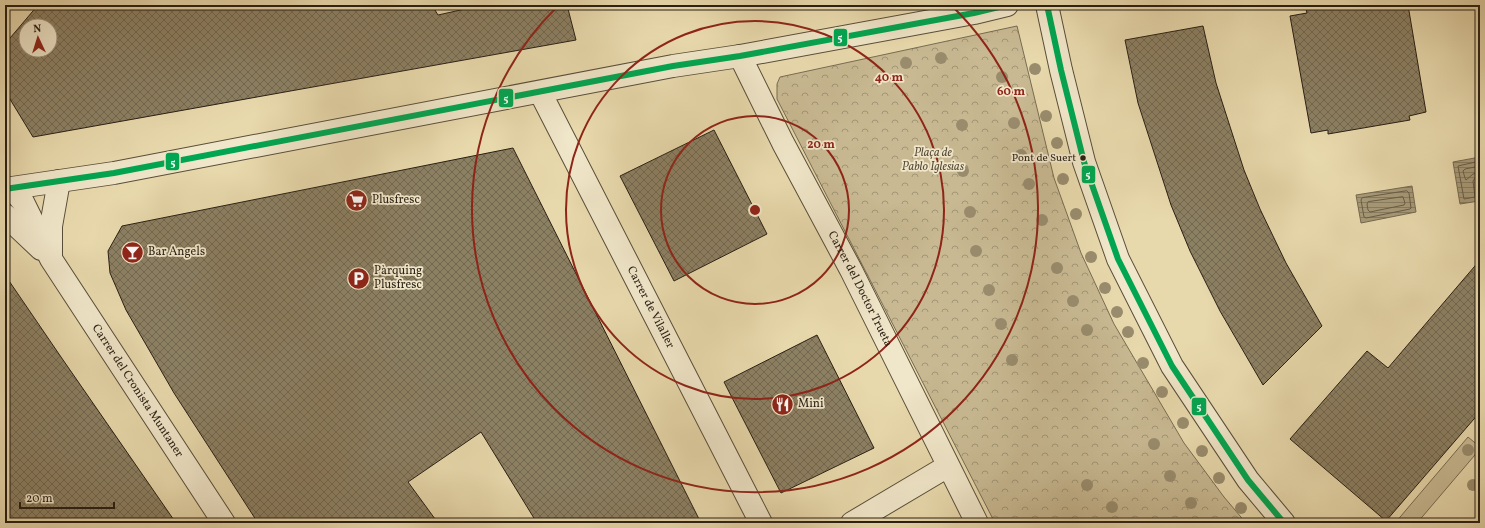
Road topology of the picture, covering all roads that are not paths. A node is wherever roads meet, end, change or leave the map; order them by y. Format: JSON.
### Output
{"nodes":[{"id":1,"x":1007,"y":5,"type":"edge"},
{"id":2,"x":1047,"y":5,"type":"edge"},
{"id":3,"x":740,"y":56,"type":"junction"},
{"id":4,"x":540,"y":92,"type":"junction"},
{"id":5,"x":59,"y":181,"type":"junction"},
{"id":6,"x":7,"y":188,"type":"edge"},
{"id":7,"x":5,"y":215,"type":"edge"},
{"id":8,"x":51,"y":258,"type":"junction"},
{"id":9,"x":948,"y":466,"type":"junction"},
{"id":10,"x":224,"y":523,"type":"edge"},
{"id":11,"x":761,"y":523,"type":"edge"},
{"id":12,"x":852,"y":523,"type":"edge"},
{"id":13,"x":977,"y":523,"type":"edge"},
{"id":14,"x":1284,"y":523,"type":"edge"}],
"edges":[{"from":1,"to":3,"type":"street"},
{"from":2,"to":14,"type":"street"},
{"from":3,"to":4,"type":"street"},
{"from":3,"to":9,"type":"street","name":"Carrer del Doctor Trueta"},
{"from":4,"to":5,"type":"street"},
{"from":4,"to":11,"type":"street","name":"Carrer de Vilaller"},
{"from":5,"to":6,"type":"street"},
{"from":5,"to":8,"type":"street"},
{"from":6,"to":8,"type":"street","name":"Carrer del Cronista Muntaner"},
{"from":7,"to":8,"type":"street","name":"Carrer del Cronista Muntaner"},
{"from":8,"to":10,"type":"street","name":"Carrer del Cronista Muntaner"},
{"from":9,"to":12,"type":"street"},
{"from":9,"to":13,"type":"street","name":"Carrer del Doctor Trueta"}]}
